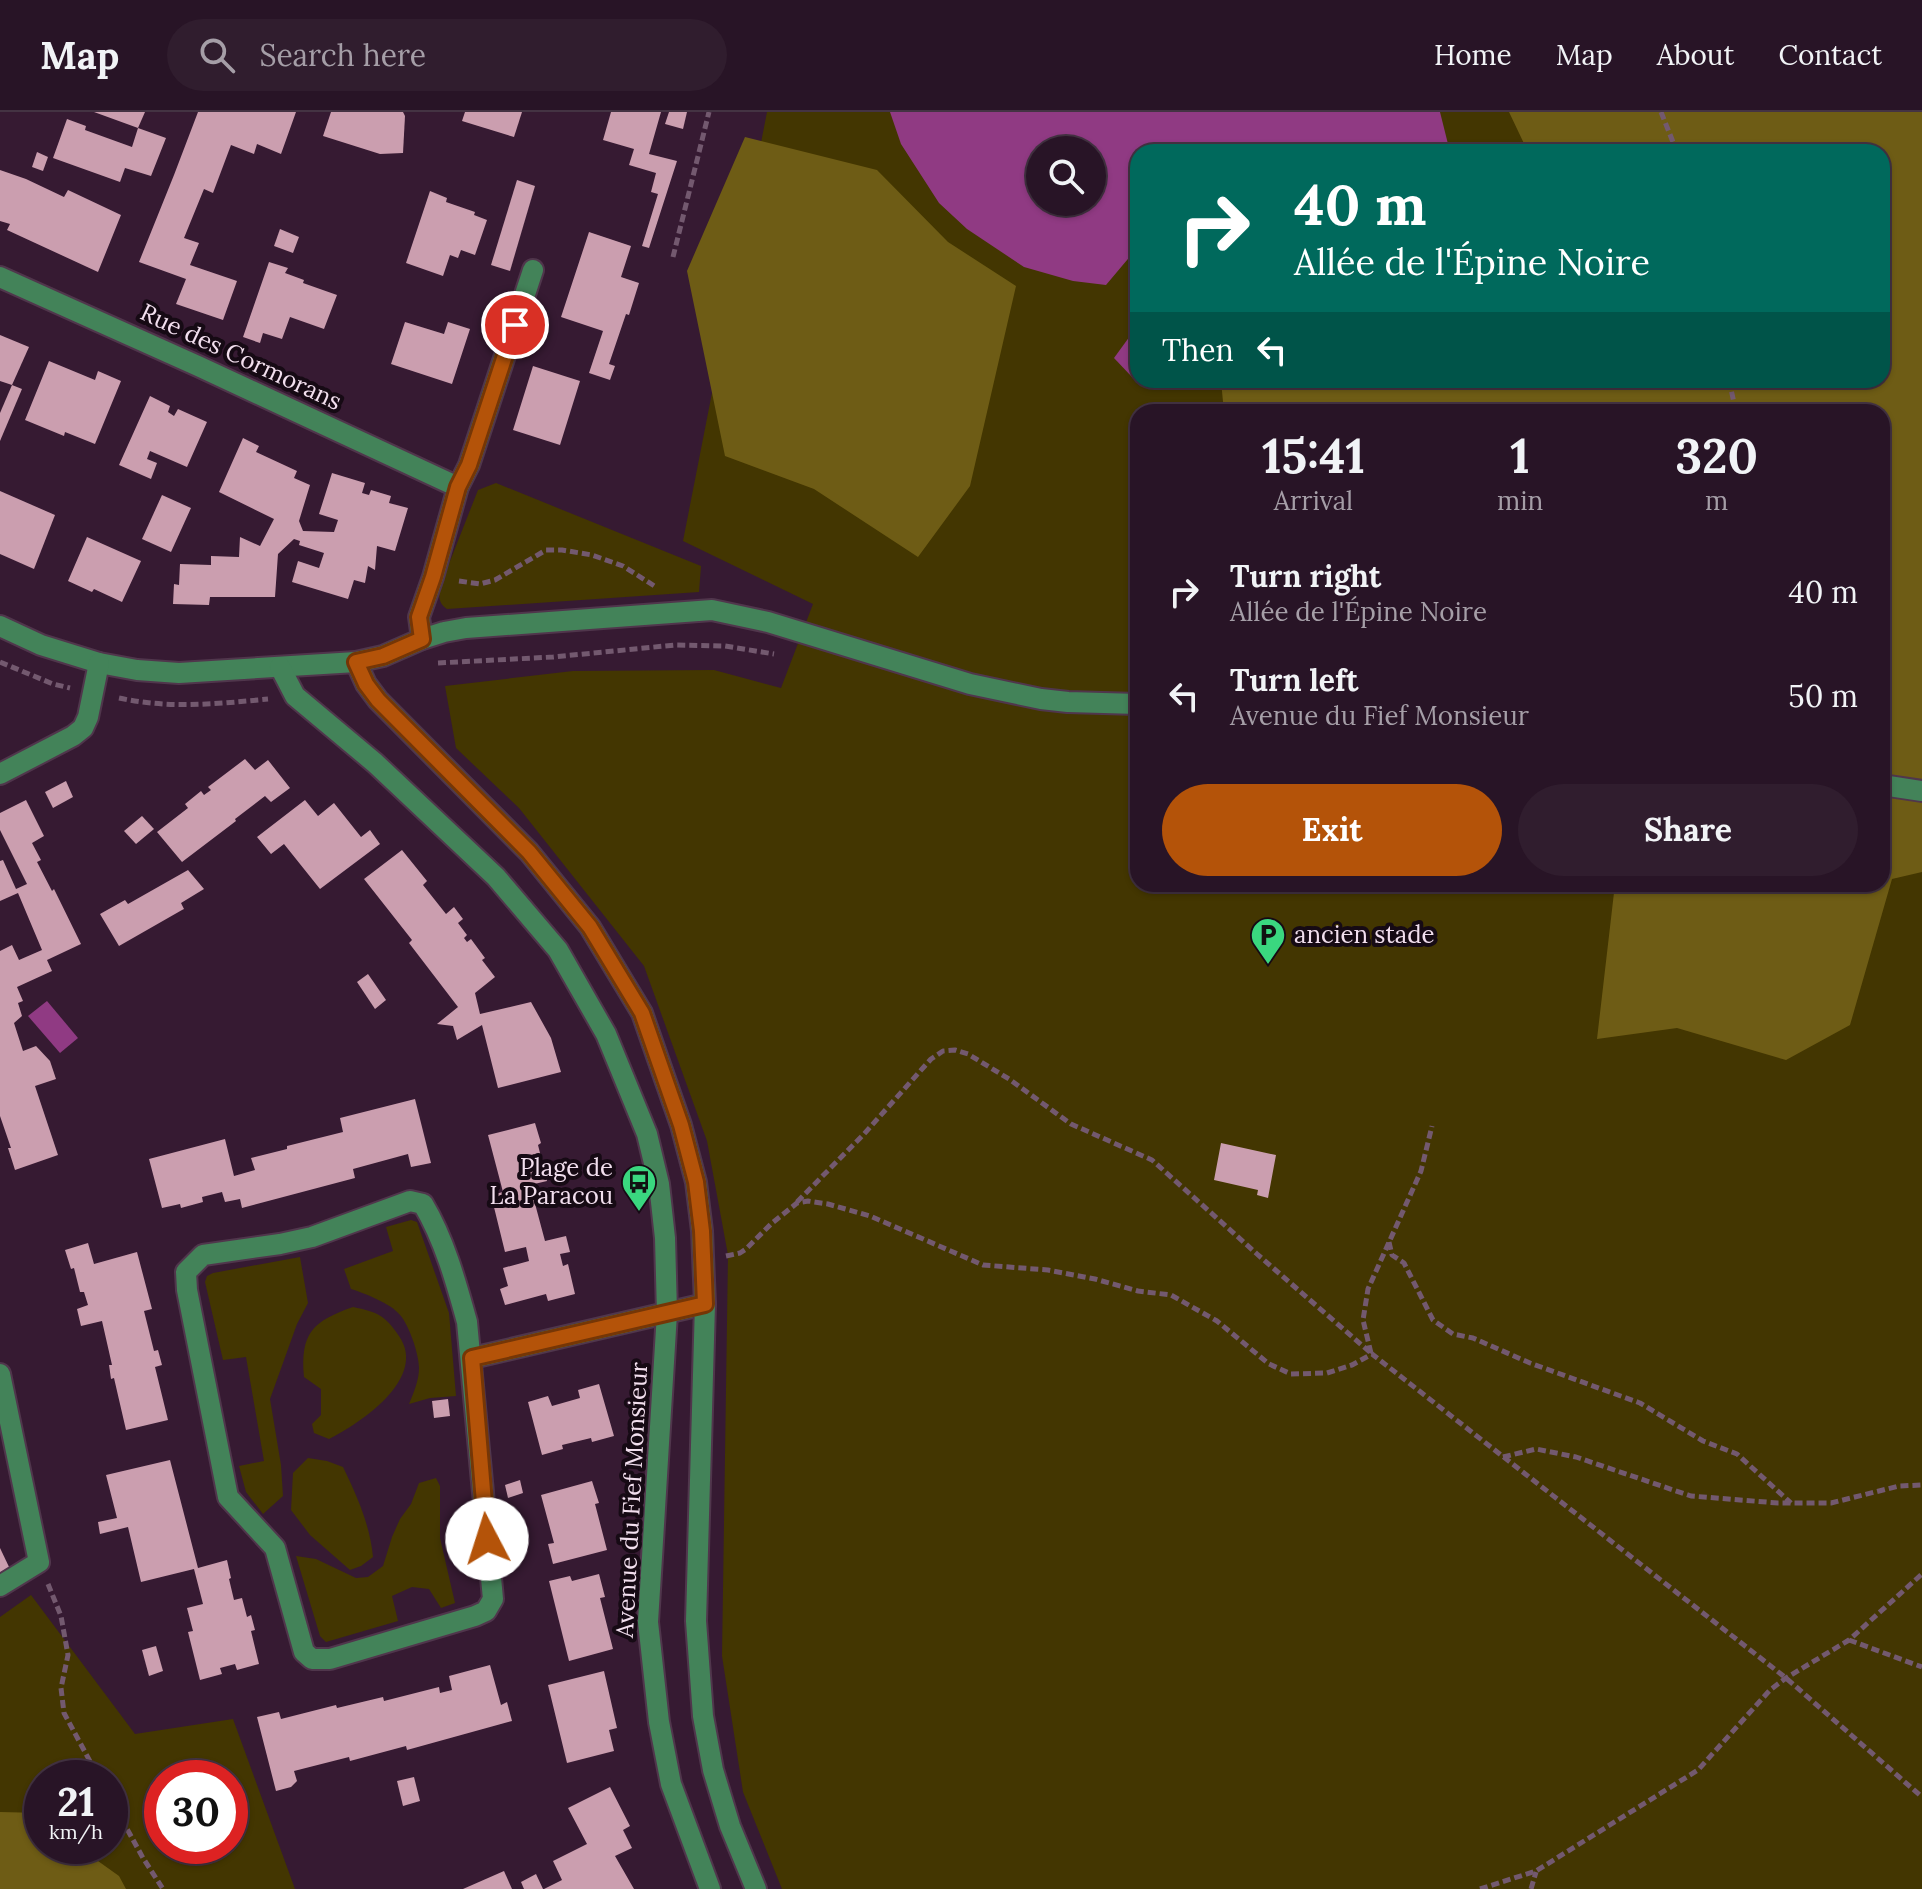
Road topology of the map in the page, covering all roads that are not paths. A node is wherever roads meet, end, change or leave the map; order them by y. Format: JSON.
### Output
{"nodes":[{"id":1,"x":533,"y":270,"type":"dead end"},
{"id":2,"x":0,"y":277,"type":"edge"},
{"id":3,"x":458,"y":487,"type":"junction"},
{"id":4,"x":0,"y":626,"type":"edge"},
{"id":5,"x":422,"y":639,"type":"junction"},
{"id":6,"x":356,"y":662,"type":"junction"},
{"id":7,"x":99,"y":663,"type":"junction"},
{"id":8,"x":280,"y":667,"type":"junction"},
{"id":9,"x":1130,"y":704,"type":"edge"},
{"id":10,"x":0,"y":774,"type":"edge"},
{"id":11,"x":1890,"y":786,"type":"edge"},
{"id":12,"x":1922,"y":791,"type":"edge"},
{"id":13,"x":705,"y":1304,"type":"junction"},
{"id":14,"x":667,"y":1313,"type":"junction"},
{"id":15,"x":472,"y":1358,"type":"junction"},
{"id":16,"x":0,"y":1374,"type":"edge"},
{"id":17,"x":0,"y":1586,"type":"edge"},
{"id":18,"x":710,"y":1889,"type":"edge"},
{"id":19,"x":756,"y":1889,"type":"edge"}],
"edges":[{"from":1,"to":3,"type":"street"},
{"from":2,"to":3,"type":"street","name":"Rue des Cormorans"},
{"from":3,"to":5,"type":"street"},
{"from":4,"to":7,"type":"street"},
{"from":5,"to":6,"type":"street"},
{"from":5,"to":9,"type":"street"},
{"from":6,"to":8,"type":"street"},
{"from":6,"to":13,"type":"street"},
{"from":7,"to":8,"type":"street"},
{"from":7,"to":10,"type":"street"},
{"from":8,"to":14,"type":"street","name":"Avenue du Fief Monsieur"},
{"from":11,"to":12,"type":"street"},
{"from":13,"to":14,"type":"street"},
{"from":13,"to":19,"type":"street"},
{"from":14,"to":15,"type":"street"},
{"from":14,"to":18,"type":"street","name":"Avenue du Fief Monsieur"},
{"from":15,"to":15,"type":"street"},
{"from":16,"to":17,"type":"street"}]}
